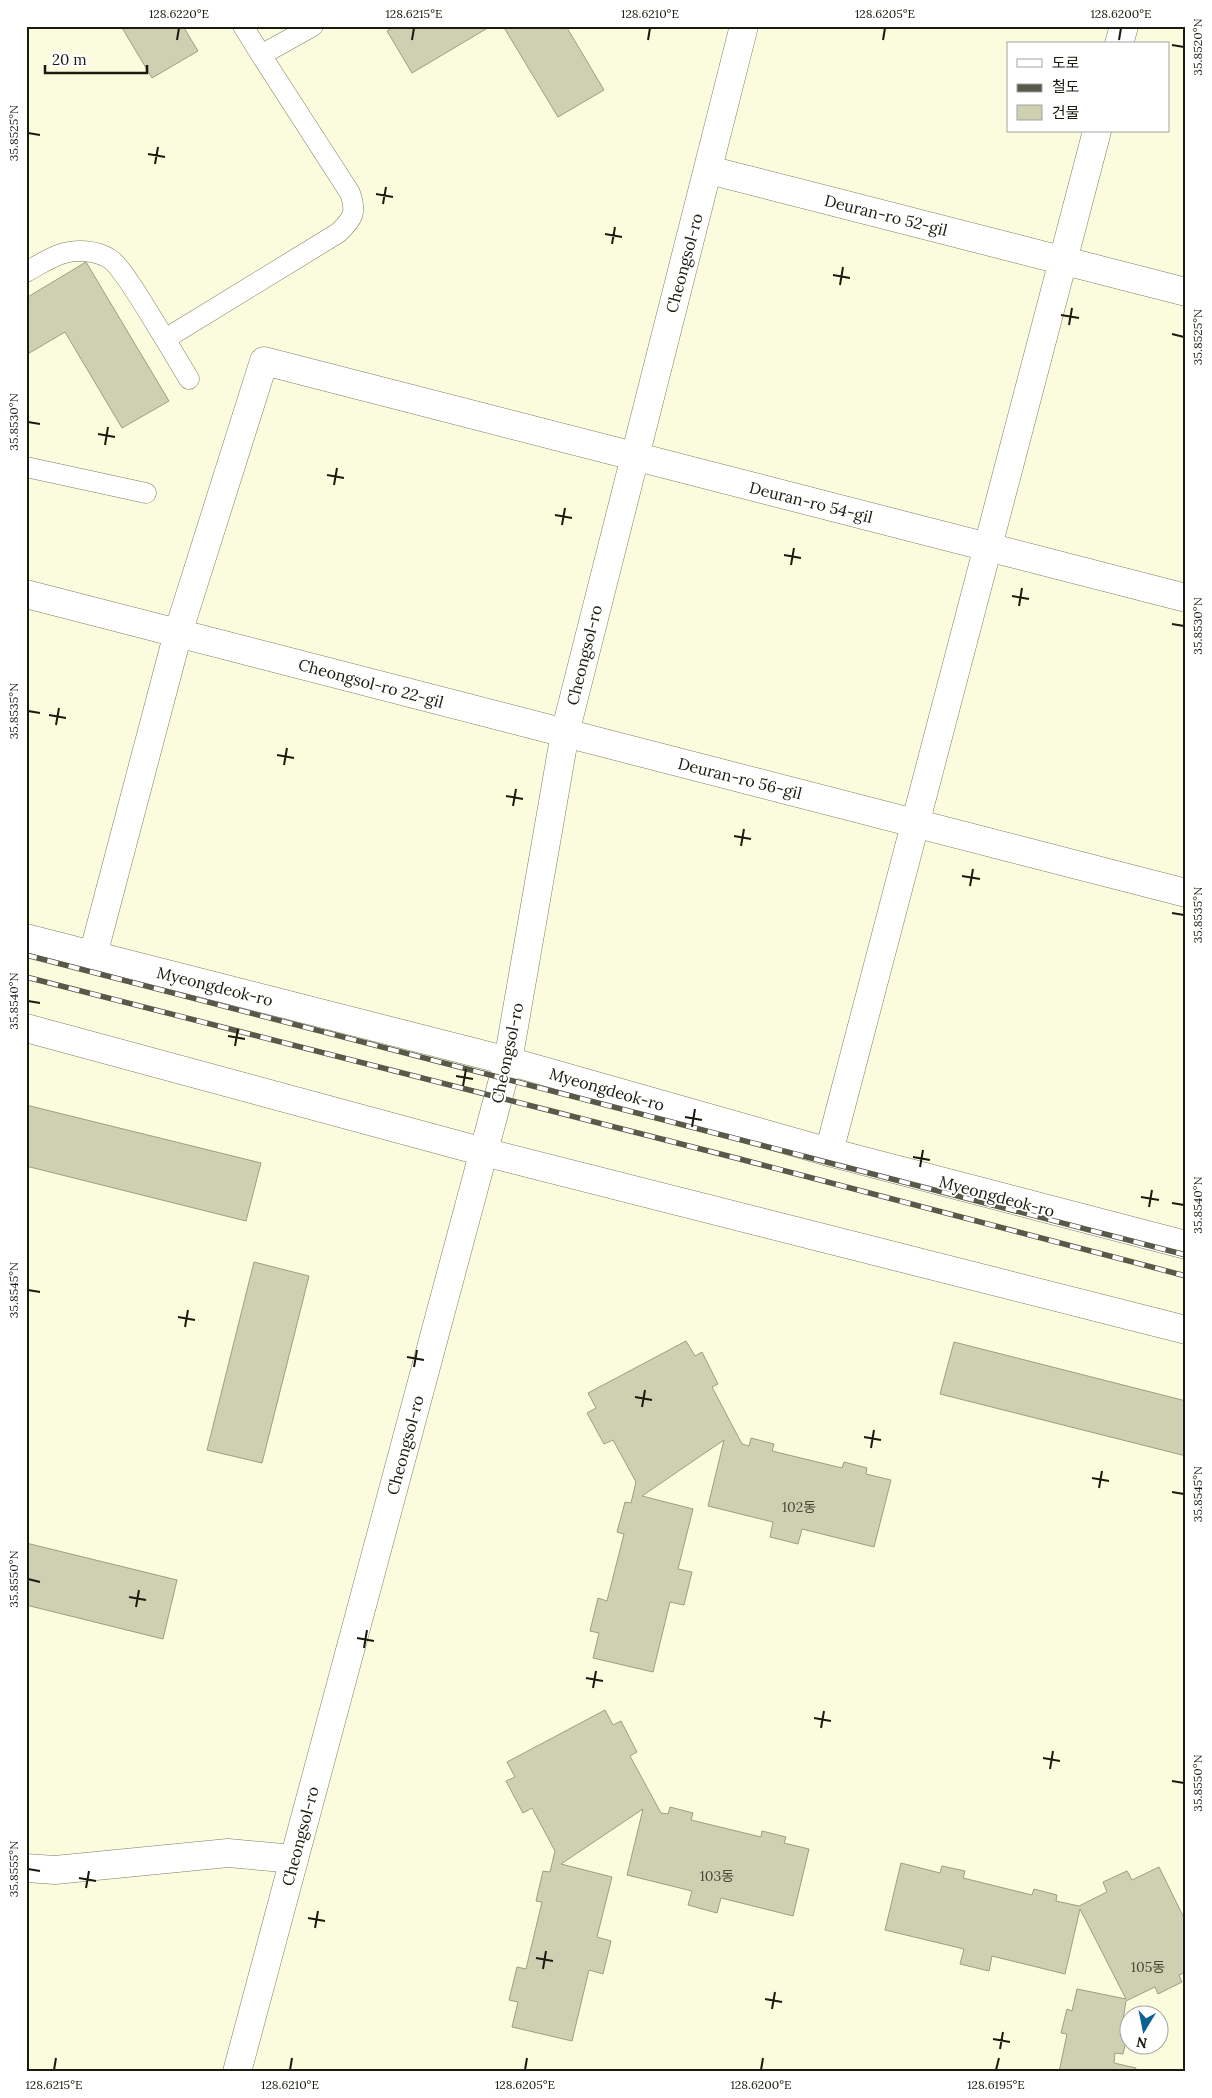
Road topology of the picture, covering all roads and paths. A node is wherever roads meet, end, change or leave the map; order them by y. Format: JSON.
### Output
{"nodes":[{"id":1,"x":243,"y":26,"type":"edge"},
{"id":2,"x":312,"y":26,"type":"edge"},
{"id":3,"x":744,"y":26,"type":"edge"},
{"id":4,"x":1124,"y":26,"type":"edge"},
{"id":5,"x":1120,"y":42,"type":"edge"},
{"id":6,"x":262,"y":55,"type":"junction"},
{"id":7,"x":1097,"y":132,"type":"edge"},
{"id":8,"x":709,"y":170,"type":"junction"},
{"id":9,"x":1063,"y":260,"type":"junction"},
{"id":10,"x":26,"y":272,"type":"edge"},
{"id":11,"x":1186,"y":292,"type":"edge"},
{"id":12,"x":165,"y":338,"type":"junction"},
{"id":13,"x":189,"y":379,"type":"dead end"},
{"id":14,"x":634,"y":456,"type":"junction"},
{"id":15,"x":26,"y":467,"type":"edge"},
{"id":16,"x":146,"y":493,"type":"dead end"},
{"id":17,"x":988,"y":547,"type":"junction"},
{"id":18,"x":26,"y":594,"type":"edge"},
{"id":19,"x":1186,"y":598,"type":"edge"},
{"id":20,"x":178,"y":633,"type":"junction"},
{"id":21,"x":564,"y":733,"type":"junction"},
{"id":22,"x":916,"y":823,"type":"junction"},
{"id":23,"x":1186,"y":893,"type":"edge"},
{"id":24,"x":26,"y":938,"type":"edge"},
{"id":25,"x":93,"y":956,"type":"junction"},
{"id":26,"x":26,"y":1028,"type":"edge"},
{"id":27,"x":508,"y":1060,"type":"junction"},
{"id":28,"x":484,"y":1152,"type":"junction"},
{"id":29,"x":829,"y":1152,"type":"junction"},
{"id":30,"x":1186,"y":1244,"type":"edge"},
{"id":31,"x":1186,"y":1330,"type":"edge"},
{"id":32,"x":294,"y":1859,"type":"junction"},
{"id":33,"x":26,"y":1868,"type":"edge"},
{"id":34,"x":237,"y":2072,"type":"edge"}],
"edges":[{"from":1,"to":6,"type":"lane"},
{"from":2,"to":6,"type":"lane"},
{"from":3,"to":8,"type":"street","name":"Cheongsol-ro"},
{"from":4,"to":5,"type":"street"},
{"from":6,"to":12,"type":"lane"},
{"from":7,"to":9,"type":"street"},
{"from":8,"to":9,"type":"street","name":"Deuran-ro 52-gil"},
{"from":8,"to":14,"type":"street","name":"Cheongsol-ro"},
{"from":9,"to":11,"type":"street","name":"Deuran-ro 52-gil"},
{"from":9,"to":17,"type":"street"},
{"from":10,"to":12,"type":"lane"},
{"from":12,"to":13,"type":"lane"},
{"from":14,"to":17,"type":"street","name":"Deuran-ro 54-gil"},
{"from":14,"to":20,"type":"street","name":"Deuran-ro 54-gil"},
{"from":14,"to":21,"type":"street","name":"Cheongsol-ro"},
{"from":15,"to":16,"type":"lane"},
{"from":17,"to":19,"type":"street","name":"Deuran-ro 54-gil"},
{"from":17,"to":22,"type":"street"},
{"from":18,"to":20,"type":"street","name":"Cheongsol-ro 22-gil"},
{"from":20,"to":21,"type":"street","name":"Cheongsol-ro 22-gil"},
{"from":20,"to":25,"type":"street"},
{"from":21,"to":22,"type":"street","name":"Deuran-ro 56-gil"},
{"from":21,"to":27,"type":"street","name":"Cheongsol-ro"},
{"from":22,"to":23,"type":"street","name":"Deuran-ro 56-gil"},
{"from":22,"to":29,"type":"street"},
{"from":24,"to":25,"type":"street","name":"Myeongdeok-ro"},
{"from":25,"to":27,"type":"street","name":"Myeongdeok-ro"},
{"from":26,"to":28,"type":"street"},
{"from":27,"to":28,"type":"street","name":"Cheongsol-ro"},
{"from":27,"to":29,"type":"street","name":"Myeongdeok-ro"},
{"from":28,"to":31,"type":"street"},
{"from":28,"to":32,"type":"street","name":"Cheongsol-ro"},
{"from":29,"to":30,"type":"street","name":"Myeongdeok-ro"},
{"from":32,"to":33,"type":"street"},
{"from":32,"to":34,"type":"street","name":"Cheongsol-ro"}]}
